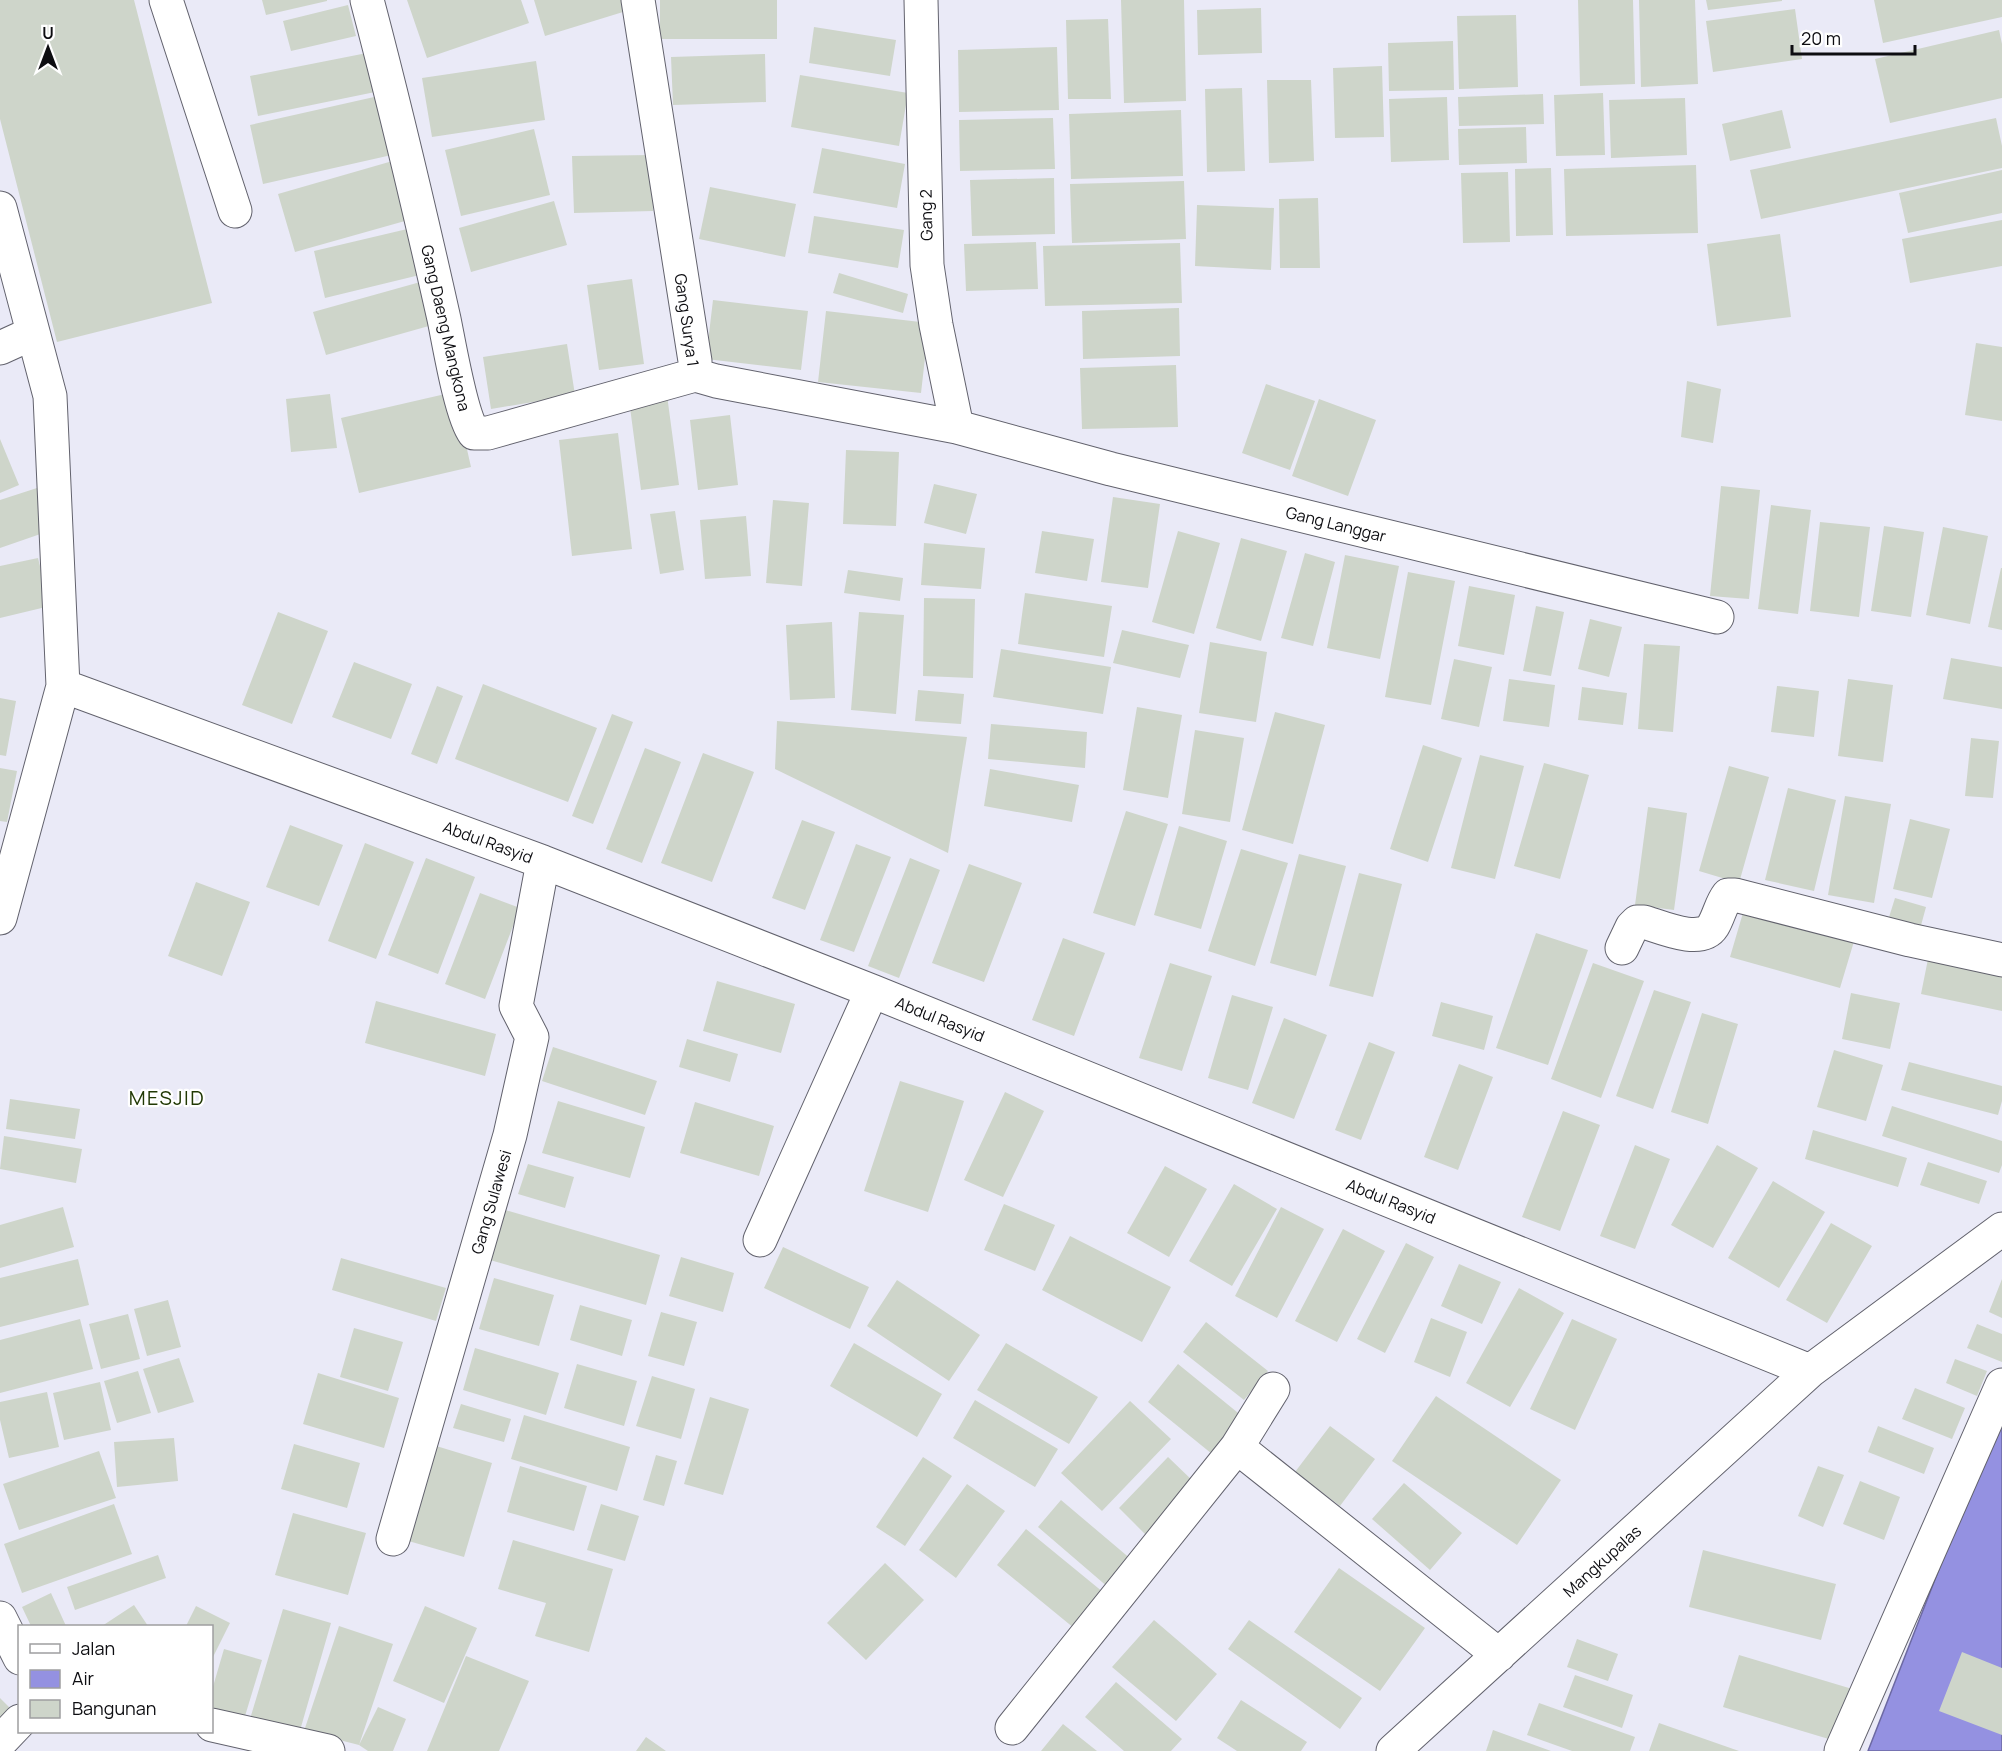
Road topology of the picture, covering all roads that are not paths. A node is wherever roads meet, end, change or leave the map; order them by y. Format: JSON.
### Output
{"nodes":[{"id":1,"x":166,"y":0,"type":"edge"},
{"id":2,"x":367,"y":0,"type":"edge"},
{"id":3,"x":638,"y":0,"type":"edge"},
{"id":4,"x":921,"y":0,"type":"edge"},
{"id":5,"x":0,"y":208,"type":"edge"},
{"id":6,"x":235,"y":211,"type":"dead end"},
{"id":7,"x":33,"y":333,"type":"junction"},
{"id":8,"x":0,"y":348,"type":"edge"},
{"id":9,"x":694,"y":375,"type":"junction"},
{"id":10,"x":957,"y":426,"type":"junction"},
{"id":11,"x":1717,"y":617,"type":"dead end"},
{"id":12,"x":63,"y":686,"type":"junction"},
{"id":13,"x":543,"y":862,"type":"junction"},
{"id":14,"x":0,"y":918,"type":"edge"},
{"id":15,"x":1622,"y":948,"type":"dead end"},
{"id":16,"x":2002,"y":960,"type":"edge"},
{"id":17,"x":872,"y":991,"type":"junction"},
{"id":18,"x":2002,"y":1229,"type":"edge"},
{"id":19,"x":760,"y":1240,"type":"dead end"},
{"id":20,"x":1810,"y":1371,"type":"junction"},
{"id":21,"x":2002,"y":1385,"type":"edge"},
{"id":22,"x":1273,"y":1389,"type":"dead end"},
{"id":23,"x":1237,"y":1447,"type":"junction"},
{"id":24,"x":393,"y":1539,"type":"dead end"},
{"id":25,"x":0,"y":1618,"type":"edge"},
{"id":26,"x":18,"y":1654,"type":"edge"},
{"id":27,"x":1499,"y":1655,"type":"junction"},
{"id":28,"x":18,"y":1723,"type":"edge"},
{"id":29,"x":213,"y":1725,"type":"edge"},
{"id":30,"x":1012,"y":1728,"type":"dead end"},
{"id":31,"x":0,"y":1742,"type":"edge"},
{"id":32,"x":328,"y":1751,"type":"edge"},
{"id":33,"x":1393,"y":1751,"type":"edge"},
{"id":34,"x":1841,"y":1751,"type":"edge"}],
"edges":[{"from":1,"to":6,"type":"street"},
{"from":2,"to":9,"type":"street","name":"Gang Daeng Mangkona"},
{"from":3,"to":9,"type":"street","name":"Gang Surya 1"},
{"from":4,"to":10,"type":"street","name":"Gang 2"},
{"from":5,"to":7,"type":"street"},
{"from":7,"to":8,"type":"street"},
{"from":7,"to":12,"type":"street"},
{"from":9,"to":10,"type":"street","name":"Gang Surya 1"},
{"from":10,"to":11,"type":"street","name":"Gang Langgar"},
{"from":12,"to":13,"type":"street","name":"Abdul Rasyid"},
{"from":12,"to":14,"type":"street"},
{"from":13,"to":17,"type":"street","name":"Abdul Rasyid"},
{"from":13,"to":24,"type":"street","name":"Gang Sulawesi"},
{"from":15,"to":16,"type":"street"},
{"from":17,"to":19,"type":"street"},
{"from":17,"to":20,"type":"street","name":"Abdul Rasyid"},
{"from":18,"to":20,"type":"street","name":"Mangkupalas"},
{"from":20,"to":27,"type":"street","name":"Mangkupalas"},
{"from":21,"to":34,"type":"street"},
{"from":22,"to":23,"type":"street"},
{"from":23,"to":27,"type":"street"},
{"from":23,"to":30,"type":"street"},
{"from":25,"to":26,"type":"street"},
{"from":27,"to":33,"type":"street","name":"Mangkupalas"},
{"from":28,"to":31,"type":"street"},
{"from":29,"to":32,"type":"street"}]}
